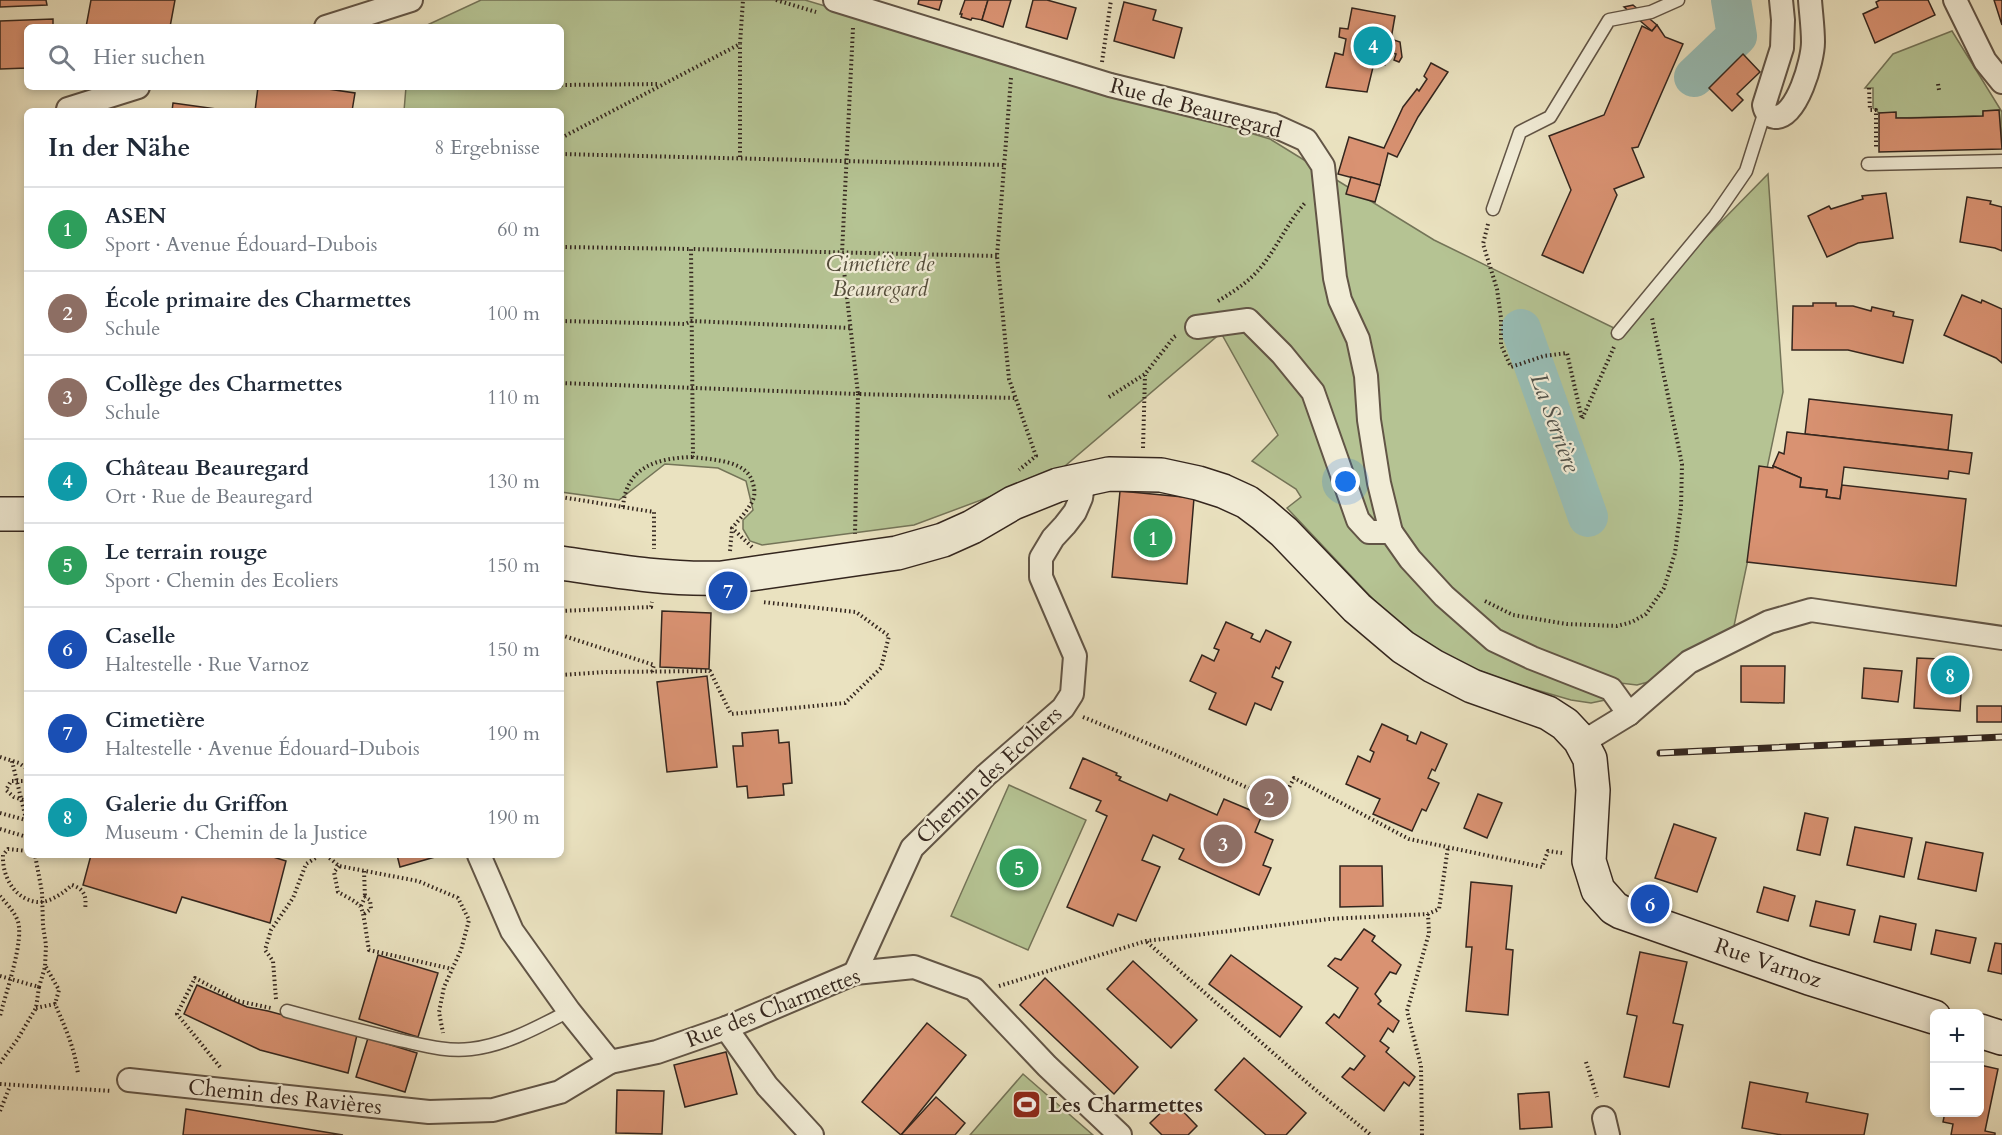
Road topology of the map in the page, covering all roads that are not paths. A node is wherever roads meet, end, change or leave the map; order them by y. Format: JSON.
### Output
{"nodes":[{"id":1,"x":411,"y":0,"type":"edge"},
{"id":2,"x":1678,"y":0,"type":"edge"},
{"id":3,"x":1780,"y":0,"type":"edge"},
{"id":4,"x":1810,"y":0,"type":"edge"},
{"id":5,"x":1955,"y":0,"type":"edge"},
{"id":6,"x":828,"y":7,"type":"edge"},
{"id":7,"x":335,"y":24,"type":"edge"},
{"id":8,"x":2002,"y":82,"type":"edge"},
{"id":9,"x":129,"y":90,"type":"edge"},
{"id":10,"x":74,"y":108,"type":"edge"},
{"id":11,"x":1768,"y":114,"type":"junction"},
{"id":12,"x":2002,"y":161,"type":"edge"},
{"id":13,"x":1872,"y":164,"type":"road end"},
{"id":14,"x":1493,"y":209,"type":"road end"},
{"id":15,"x":1197,"y":327,"type":"road end"},
{"id":16,"x":1618,"y":333,"type":"road end"},
{"id":17,"x":1083,"y":479,"type":"junction"},
{"id":18,"x":0,"y":514,"type":"edge"},
{"id":19,"x":24,"y":514,"type":"edge"},
{"id":20,"x":1391,"y":532,"type":"junction"},
{"id":21,"x":564,"y":563,"type":"edge"},
{"id":22,"x":2002,"y":638,"type":"edge"},
{"id":23,"x":1629,"y":714,"type":"junction"},
{"id":24,"x":1580,"y":740,"type":"junction"},
{"id":25,"x":480,"y":858,"type":"edge"},
{"id":26,"x":855,"y":972,"type":"junction"},
{"id":27,"x":287,"y":1011,"type":"dead end"},
{"id":28,"x":569,"y":1011,"type":"junction"},
{"id":29,"x":1930,"y":1015,"type":"edge"},
{"id":30,"x":726,"y":1028,"type":"junction"},
{"id":31,"x":1984,"y":1032,"type":"edge"},
{"id":32,"x":2002,"y":1038,"type":"edge"},
{"id":33,"x":610,"y":1062,"type":"junction"},
{"id":34,"x":129,"y":1080,"type":"dead end"},
{"id":35,"x":812,"y":1135,"type":"edge"},
{"id":36,"x":1120,"y":1135,"type":"edge"}],
"edges":[{"from":1,"to":7,"type":"street"},
{"from":2,"to":14,"type":"lane"},
{"from":3,"to":11,"type":"street"},
{"from":4,"to":11,"type":"street"},
{"from":5,"to":8,"type":"street"},
{"from":6,"to":20,"type":"street","name":"Rue de Beauregard"},
{"from":9,"to":10,"type":"street"},
{"from":11,"to":16,"type":"lane"},
{"from":12,"to":13,"type":"lane"},
{"from":15,"to":20,"type":"street"},
{"from":17,"to":21,"type":"street"},
{"from":17,"to":24,"type":"street"},
{"from":17,"to":26,"type":"street","name":"Chemin des Ecoliers"},
{"from":18,"to":19,"type":"street"},
{"from":20,"to":23,"type":"street"},
{"from":22,"to":23,"type":"street"},
{"from":23,"to":24,"type":"street"},
{"from":24,"to":29,"type":"street","name":"Rue Varnoz"},
{"from":25,"to":28,"type":"street"},
{"from":26,"to":30,"type":"street","name":"Rue des Charmettes"},
{"from":26,"to":36,"type":"street","name":"Rue des Charmettes"},
{"from":27,"to":28,"type":"lane"},
{"from":28,"to":33,"type":"street"},
{"from":30,"to":33,"type":"street","name":"Rue des Charmettes"},
{"from":30,"to":35,"type":"street"},
{"from":31,"to":32,"type":"street"},
{"from":33,"to":34,"type":"street","name":"Chemin des Ravières"}]}
